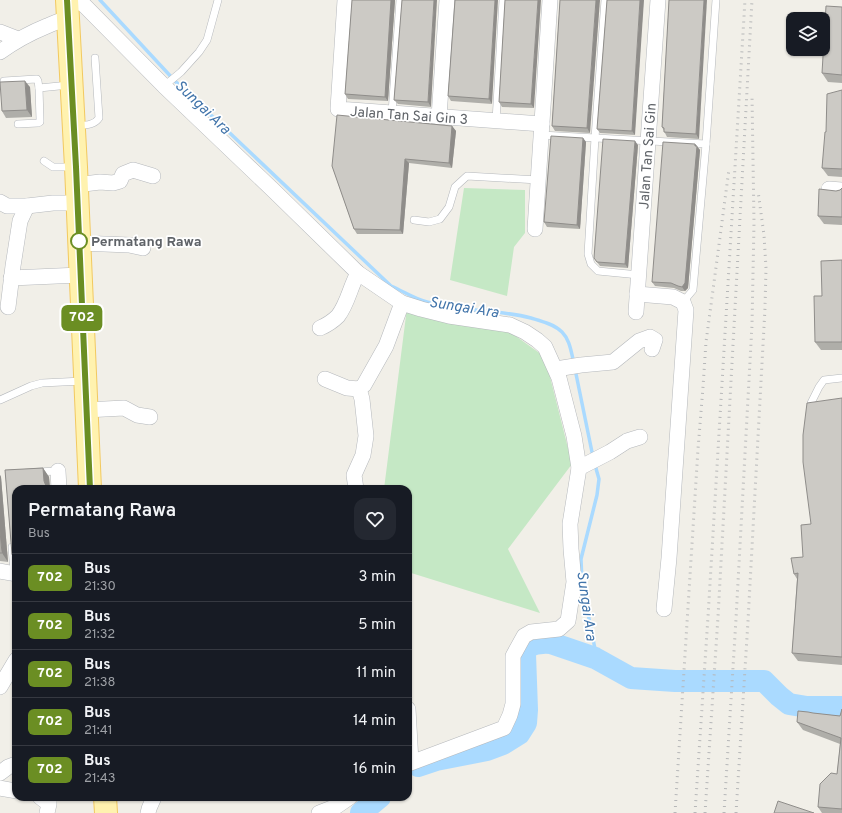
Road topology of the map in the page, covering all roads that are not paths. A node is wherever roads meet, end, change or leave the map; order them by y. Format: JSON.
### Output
{"nodes":[{"id":1,"x":218,"y":0,"type":"edge"},
{"id":2,"x":345,"y":0,"type":"edge"},
{"id":3,"x":400,"y":0,"type":"edge"},
{"id":4,"x":447,"y":0,"type":"edge"},
{"id":5,"x":503,"y":0,"type":"edge"},
{"id":6,"x":550,"y":0,"type":"edge"},
{"id":7,"x":605,"y":0,"type":"edge"},
{"id":8,"x":658,"y":0,"type":"edge"},
{"id":9,"x":716,"y":0,"type":"edge"},
{"id":10,"x":68,"y":6,"type":"edge"},
{"id":11,"x":0,"y":32,"type":"edge"},
{"id":12,"x":18,"y":39,"type":"junction"},
{"id":13,"x":0,"y":52,"type":"edge"},
{"id":14,"x":96,"y":58,"type":"dead end"},
{"id":15,"x":4,"y":81,"type":"edge"},
{"id":16,"x":165,"y":84,"type":"junction"},
{"id":17,"x":71,"y":85,"type":"junction"},
{"id":18,"x":39,"y":88,"type":"junction"},
{"id":19,"x":392,"y":113,"type":"junction"},
{"id":20,"x":439,"y":117,"type":"junction"},
{"id":21,"x":496,"y":121,"type":"junction"},
{"id":22,"x":18,"y":124,"type":"dead end"},
{"id":23,"x":73,"y":127,"type":"junction"},
{"id":24,"x":542,"y":130,"type":"junction"},
{"id":25,"x":595,"y":138,"type":"junction"},
{"id":26,"x":648,"y":141,"type":"junction"},
{"id":27,"x":706,"y":144,"type":"junction"},
{"id":28,"x":44,"y":161,"type":"dead end"},
{"id":29,"x":153,"y":176,"type":"dead end"},
{"id":30,"x":538,"y":180,"type":"junction"},
{"id":31,"x":76,"y":185,"type":"junction"},
{"id":32,"x":0,"y":202,"type":"edge"},
{"id":33,"x":27,"y":206,"type":"junction"},
{"id":34,"x":414,"y":220,"type":"dead end"},
{"id":35,"x":535,"y":229,"type":"dead end"},
{"id":36,"x":79,"y":243,"type":"junction"},
{"id":37,"x":143,"y":248,"type":"dead end"},
{"id":38,"x":8,"y":271,"type":"edge"},
{"id":39,"x":358,"y":273,"type":"junction"},
{"id":40,"x":80,"y":275,"type":"junction"},
{"id":41,"x":639,"y":275,"type":"junction"},
{"id":42,"x":637,"y":294,"type":"junction"},
{"id":43,"x":683,"y":302,"type":"junction"},
{"id":44,"x":402,"y":303,"type":"junction"},
{"id":45,"x":8,"y":307,"type":"dead end"},
{"id":46,"x":636,"y":312,"type":"dead end"},
{"id":47,"x":320,"y":328,"type":"dead end"},
{"id":48,"x":652,"y":349,"type":"dead end"},
{"id":49,"x":558,"y":369,"type":"junction"},
{"id":50,"x":842,"y":378,"type":"edge"},
{"id":51,"x":325,"y":379,"type":"dead end"},
{"id":52,"x":85,"y":381,"type":"junction"},
{"id":53,"x":359,"y":389,"type":"junction"},
{"id":54,"x":0,"y":400,"type":"edge"},
{"id":55,"x":819,"y":403,"type":"edge"},
{"id":56,"x":86,"y":410,"type":"junction"},
{"id":57,"x":150,"y":417,"type":"dead end"},
{"id":58,"x":640,"y":437,"type":"dead end"},
{"id":59,"x":582,"y":466,"type":"junction"},
{"id":60,"x":58,"y":471,"type":"joint"},
{"id":61,"x":28,"y":472,"type":"edge"},
{"id":62,"x":59,"y":485,"type":"edge"},
{"id":63,"x":90,"y":485,"type":"edge"},
{"id":64,"x":355,"y":485,"type":"edge"},
{"id":65,"x":11,"y":542,"type":"edge"},
{"id":66,"x":10,"y":573,"type":"edge"},
{"id":67,"x":664,"y":609,"type":"dead end"},
{"id":68,"x":12,"y":667,"type":"edge"},
{"id":69,"x":0,"y":687,"type":"edge"},
{"id":70,"x":412,"y":762,"type":"edge"},
{"id":71,"x":12,"y":766,"type":"edge"},
{"id":72,"x":0,"y":772,"type":"edge"},
{"id":73,"x":0,"y":788,"type":"edge"},
{"id":74,"x":12,"y":790,"type":"edge"},
{"id":75,"x":45,"y":801,"type":"edge"},
{"id":76,"x":105,"y":801,"type":"edge"},
{"id":77,"x":153,"y":801,"type":"edge"},
{"id":78,"x":344,"y":801,"type":"edge"},
{"id":79,"x":47,"y":813,"type":"edge"},
{"id":80,"x":106,"y":813,"type":"edge"},
{"id":81,"x":148,"y":813,"type":"edge"},
{"id":82,"x":319,"y":813,"type":"edge"}],
"edges":[{"from":1,"to":16,"type":"lane"},
{"from":2,"to":19,"type":"street","name":"Jalan Tan Sai Gin 3"},
{"from":3,"to":19,"type":"lane"},
{"from":4,"to":20,"type":"street"},
{"from":5,"to":21,"type":"lane"},
{"from":6,"to":24,"type":"street"},
{"from":7,"to":25,"type":"lane"},
{"from":8,"to":26,"type":"street","name":"Jalan Tan Sai Gin"},
{"from":9,"to":27,"type":"lane"},
{"from":10,"to":12,"type":"street"},
{"from":10,"to":16,"type":"street"},
{"from":10,"to":17,"type":"main road"},
{"from":11,"to":12,"type":"street"},
{"from":12,"to":13,"type":"street"},
{"from":14,"to":23,"type":"lane"},
{"from":15,"to":18,"type":"lane"},
{"from":16,"to":39,"type":"street"},
{"from":17,"to":18,"type":"lane"},
{"from":17,"to":23,"type":"main road"},
{"from":18,"to":22,"type":"lane"},
{"from":19,"to":20,"type":"street","name":"Jalan Tan Sai Gin 3"},
{"from":20,"to":21,"type":"street","name":"Jalan Tan Sai Gin 3"},
{"from":21,"to":24,"type":"street","name":"Jalan Tan Sai Gin 3"},
{"from":23,"to":31,"type":"main road"},
{"from":24,"to":25,"type":"lane"},
{"from":24,"to":30,"type":"street"},
{"from":25,"to":26,"type":"lane"},
{"from":25,"to":41,"type":"lane"},
{"from":26,"to":27,"type":"lane"},
{"from":26,"to":41,"type":"street","name":"Jalan Tan Sai Gin"},
{"from":27,"to":43,"type":"lane"},
{"from":28,"to":31,"type":"lane"},
{"from":29,"to":31,"type":"street"},
{"from":30,"to":34,"type":"lane"},
{"from":30,"to":35,"type":"street"},
{"from":31,"to":33,"type":"street"},
{"from":31,"to":36,"type":"main road"},
{"from":32,"to":33,"type":"street"},
{"from":33,"to":38,"type":"street"},
{"from":36,"to":37,"type":"street"},
{"from":36,"to":40,"type":"main road"},
{"from":38,"to":40,"type":"street"},
{"from":38,"to":45,"type":"street"},
{"from":39,"to":44,"type":"street"},
{"from":39,"to":47,"type":"street"},
{"from":40,"to":52,"type":"main road"},
{"from":41,"to":42,"type":"street","name":"Jalan Tan Sai Gin"},
{"from":42,"to":43,"type":"street"},
{"from":42,"to":46,"type":"street","name":"Jalan Tan Sai Gin"},
{"from":43,"to":67,"type":"street"},
{"from":44,"to":49,"type":"street"},
{"from":44,"to":53,"type":"street"},
{"from":48,"to":49,"type":"street"},
{"from":49,"to":59,"type":"street"},
{"from":50,"to":55,"type":"lane"},
{"from":51,"to":53,"type":"street"},
{"from":52,"to":54,"type":"lane"},
{"from":52,"to":56,"type":"main road"},
{"from":53,"to":64,"type":"street"},
{"from":56,"to":57,"type":"street"},
{"from":56,"to":63,"type":"main road"},
{"from":58,"to":59,"type":"street"},
{"from":59,"to":70,"type":"street"},
{"from":60,"to":61,"type":"lane"},
{"from":60,"to":62,"type":"street"},
{"from":65,"to":66,"type":"lane"},
{"from":68,"to":69,"type":"street"},
{"from":71,"to":72,"type":"street"},
{"from":73,"to":74,"type":"street"},
{"from":75,"to":79,"type":"street"},
{"from":76,"to":80,"type":"main road"},
{"from":77,"to":81,"type":"street"},
{"from":78,"to":82,"type":"street"}]}
